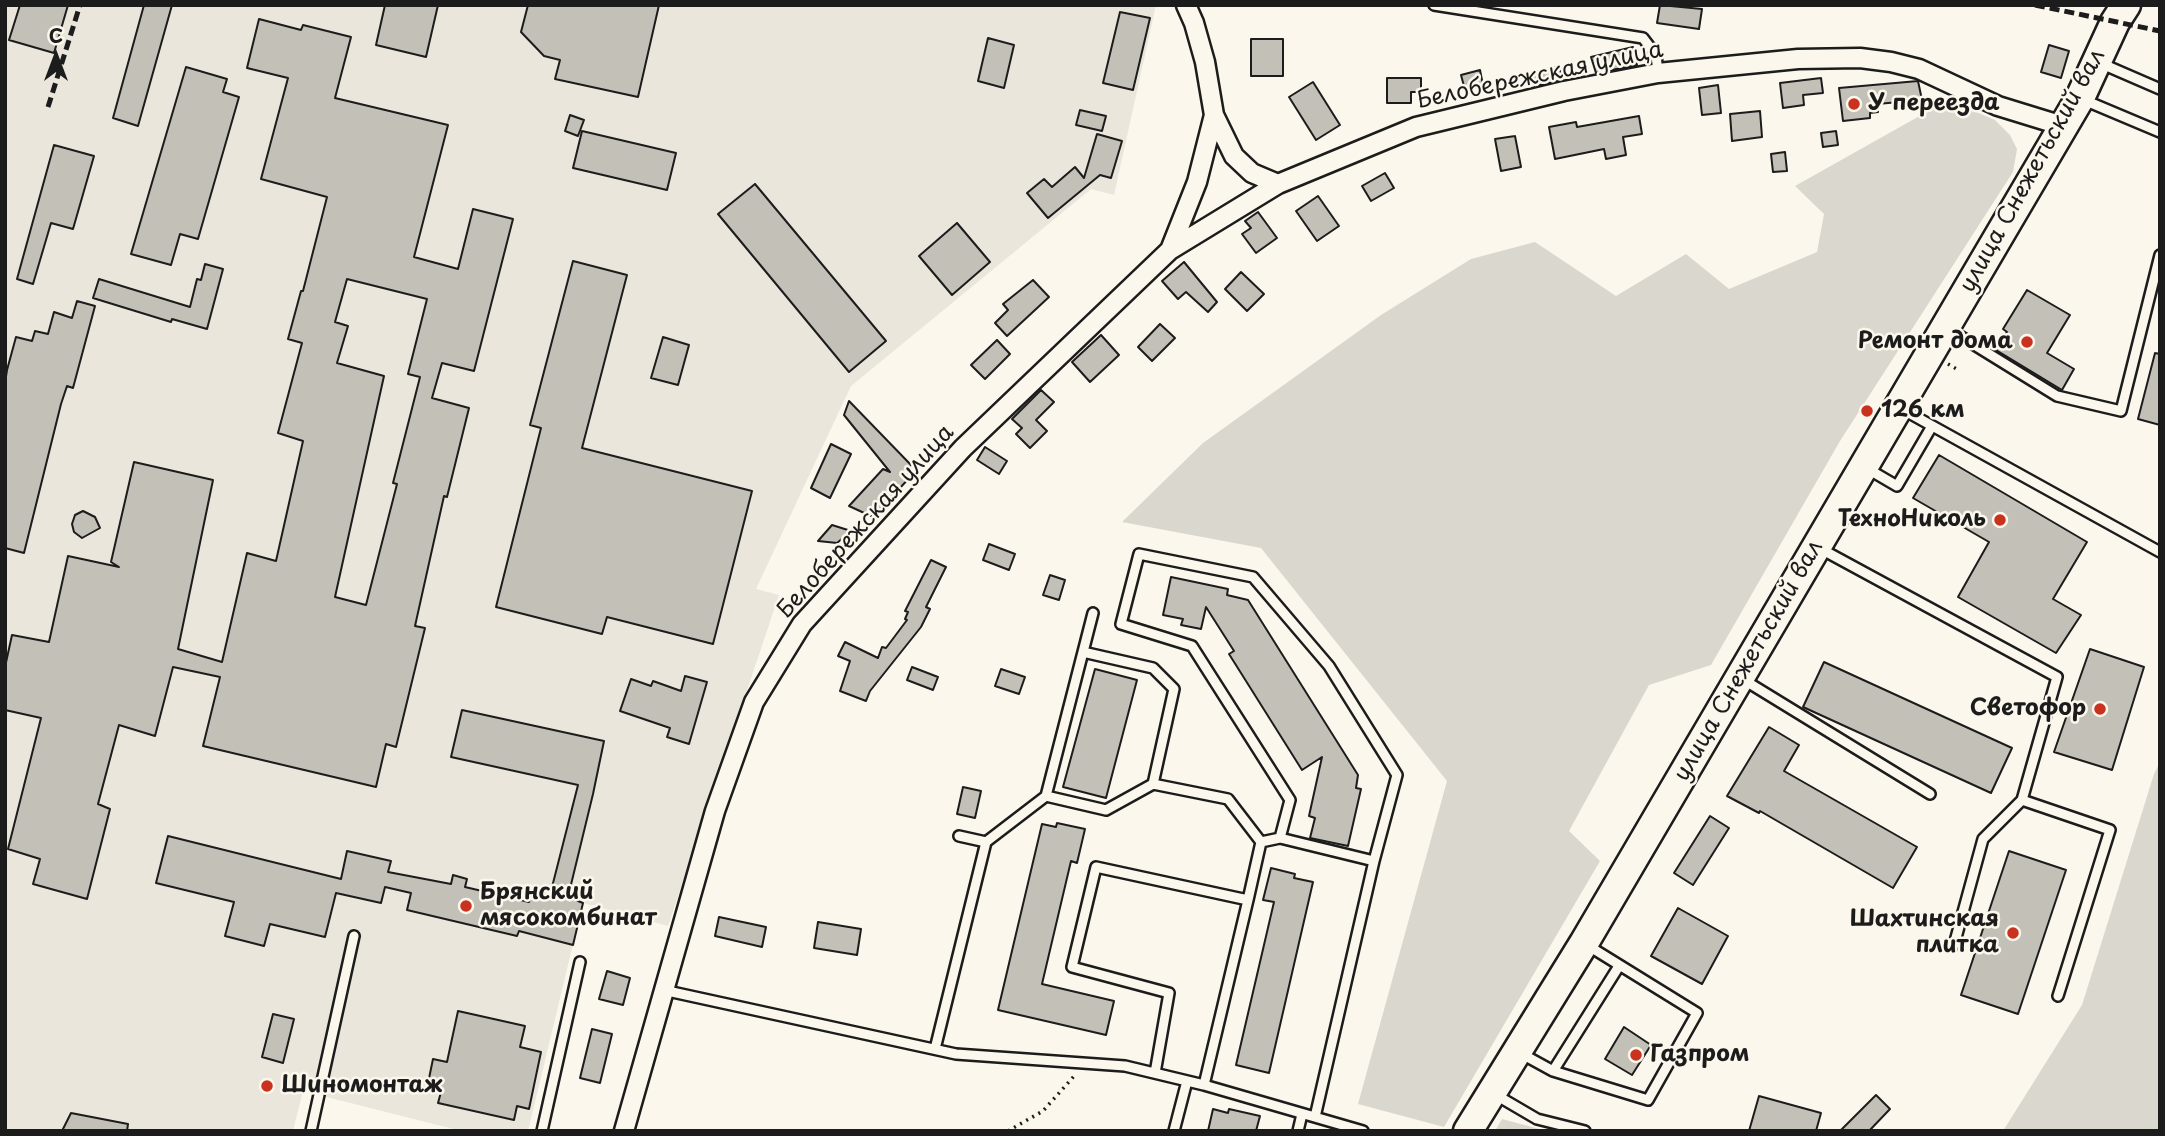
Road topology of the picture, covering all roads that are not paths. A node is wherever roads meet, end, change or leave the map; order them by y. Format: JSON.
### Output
{"nodes":[{"id":1,"x":1186,"y":5,"type":"edge"},
{"id":2,"x":1434,"y":5,"type":"edge"},
{"id":3,"x":2126,"y":5,"type":"edge"},
{"id":4,"x":2096,"y":61,"type":"junction"},
{"id":5,"x":1658,"y":73,"type":"junction"},
{"id":6,"x":2160,"y":89,"type":"edge"},
{"id":7,"x":2080,"y":98,"type":"junction"},
{"id":8,"x":1214,"y":115,"type":"junction"},
{"id":9,"x":2063,"y":126,"type":"junction"},
{"id":10,"x":2160,"y":132,"type":"edge"},
{"id":11,"x":1278,"y":184,"type":"junction"},
{"id":12,"x":1170,"y":250,"type":"junction"},
{"id":13,"x":2160,"y":255,"type":"edge"},
{"id":14,"x":1946,"y":327,"type":"junction"},
{"id":15,"x":1898,"y":407,"type":"junction"},
{"id":16,"x":1932,"y":426,"type":"junction"},
{"id":17,"x":1864,"y":466,"type":"junction"},
{"id":18,"x":1817,"y":546,"type":"junction"},
{"id":19,"x":2160,"y":552,"type":"edge"},
{"id":20,"x":1093,"y":613,"type":"dead end"},
{"id":21,"x":1083,"y":652,"type":"junction"},
{"id":22,"x":1740,"y":677,"type":"junction"},
{"id":23,"x":1153,"y":784,"type":"junction"},
{"id":24,"x":1930,"y":793,"type":"dead end"},
{"id":25,"x":1046,"y":796,"type":"junction"},
{"id":26,"x":2022,"y":800,"type":"junction"},
{"id":27,"x":959,"y":836,"type":"dead end"},
{"id":28,"x":1280,"y":838,"type":"junction"},
{"id":29,"x":986,"y":842,"type":"junction"},
{"id":30,"x":1261,"y":842,"type":"junction"},
{"id":31,"x":1374,"y":861,"type":"junction"},
{"id":32,"x":1248,"y":900,"type":"junction"},
{"id":33,"x":354,"y":936,"type":"dead end"},
{"id":34,"x":1584,"y":943,"type":"junction"},
{"id":35,"x":1954,"y":945,"type":"dead end"},
{"id":36,"x":580,"y":962,"type":"dead end"},
{"id":37,"x":1619,"y":966,"type":"junction"},
{"id":38,"x":663,"y":990,"type":"junction"},
{"id":39,"x":2058,"y":996,"type":"dead end"},
{"id":40,"x":935,"y":1049,"type":"junction"},
{"id":41,"x":1517,"y":1051,"type":"junction"},
{"id":42,"x":1553,"y":1071,"type":"junction"},
{"id":43,"x":1155,"y":1073,"type":"junction"},
{"id":44,"x":1186,"y":1081,"type":"junction"},
{"id":45,"x":1204,"y":1085,"type":"junction"},
{"id":46,"x":1491,"y":1093,"type":"junction"},
{"id":47,"x":1302,"y":1114,"type":"junction"},
{"id":48,"x":1315,"y":1117,"type":"junction"},
{"id":49,"x":311,"y":1131,"type":"edge"},
{"id":50,"x":542,"y":1131,"type":"edge"},
{"id":51,"x":624,"y":1131,"type":"edge"},
{"id":52,"x":1174,"y":1131,"type":"edge"},
{"id":53,"x":1298,"y":1131,"type":"edge"},
{"id":54,"x":1363,"y":1131,"type":"edge"},
{"id":55,"x":1468,"y":1131,"type":"edge"},
{"id":56,"x":1585,"y":1131,"type":"edge"}],
"edges":[{"from":1,"to":8,"type":"street","name":"Белобережская улица"},
{"from":2,"to":5,"type":"lane"},
{"from":3,"to":4,"type":"main road","name":"улица Снежетьский вал"},
{"from":4,"to":6,"type":"lane"},
{"from":4,"to":7,"type":"main road","name":"улица Снежетьский вал"},
{"from":5,"to":9,"type":"street","name":"Белобережская улица"},
{"from":5,"to":11,"type":"street","name":"Белобережская улица"},
{"from":7,"to":9,"type":"main road","name":"улица Снежетьский вал"},
{"from":7,"to":10,"type":"lane"},
{"from":8,"to":11,"type":"street"},
{"from":8,"to":12,"type":"street","name":"Белобережская улица"},
{"from":9,"to":14,"type":"main road","name":"улица Снежетьский вал"},
{"from":11,"to":12,"type":"street","name":"Белобережская улица"},
{"from":12,"to":38,"type":"street","name":"Белобережская улица"},
{"from":13,"to":14,"type":"lane"},
{"from":14,"to":15,"type":"main road","name":"улица Снежетьский вал"},
{"from":15,"to":16,"type":"lane"},
{"from":15,"to":17,"type":"main road","name":"улица Снежетьский вал"},
{"from":16,"to":17,"type":"lane"},
{"from":16,"to":19,"type":"lane"},
{"from":17,"to":18,"type":"main road","name":"улица Снежетьский вал"},
{"from":18,"to":22,"type":"main road","name":"улица Снежетьский вал"},
{"from":18,"to":26,"type":"lane"},
{"from":20,"to":21,"type":"lane"},
{"from":21,"to":23,"type":"lane"},
{"from":21,"to":25,"type":"lane"},
{"from":22,"to":24,"type":"lane"},
{"from":22,"to":34,"type":"main road","name":"улица Снежетьский вал"},
{"from":23,"to":25,"type":"lane"},
{"from":23,"to":30,"type":"lane"},
{"from":25,"to":29,"type":"lane"},
{"from":26,"to":35,"type":"lane"},
{"from":26,"to":39,"type":"lane"},
{"from":27,"to":29,"type":"lane"},
{"from":28,"to":30,"type":"lane"},
{"from":28,"to":31,"type":"lane"},
{"from":28,"to":31,"type":"lane"},
{"from":29,"to":40,"type":"lane"},
{"from":30,"to":32,"type":"lane"},
{"from":31,"to":48,"type":"lane"},
{"from":32,"to":43,"type":"lane"},
{"from":32,"to":45,"type":"lane"},
{"from":33,"to":49,"type":"lane"},
{"from":34,"to":37,"type":"lane"},
{"from":34,"to":41,"type":"main road","name":"улица Снежетьский вал"},
{"from":36,"to":50,"type":"lane"},
{"from":37,"to":42,"type":"lane"},
{"from":37,"to":42,"type":"lane"},
{"from":38,"to":40,"type":"lane"},
{"from":38,"to":51,"type":"street","name":"Белобережская улица"},
{"from":40,"to":43,"type":"lane"},
{"from":41,"to":42,"type":"lane"},
{"from":41,"to":46,"type":"main road","name":"улица Снежетьский вал"},
{"from":43,"to":44,"type":"lane"},
{"from":44,"to":45,"type":"lane"},
{"from":44,"to":52,"type":"lane"},
{"from":45,"to":47,"type":"lane"},
{"from":46,"to":55,"type":"main road","name":"улица Снежетьский вал"},
{"from":46,"to":56,"type":"lane"},
{"from":47,"to":48,"type":"lane"},
{"from":47,"to":53,"type":"lane"},
{"from":48,"to":54,"type":"lane"}]}
